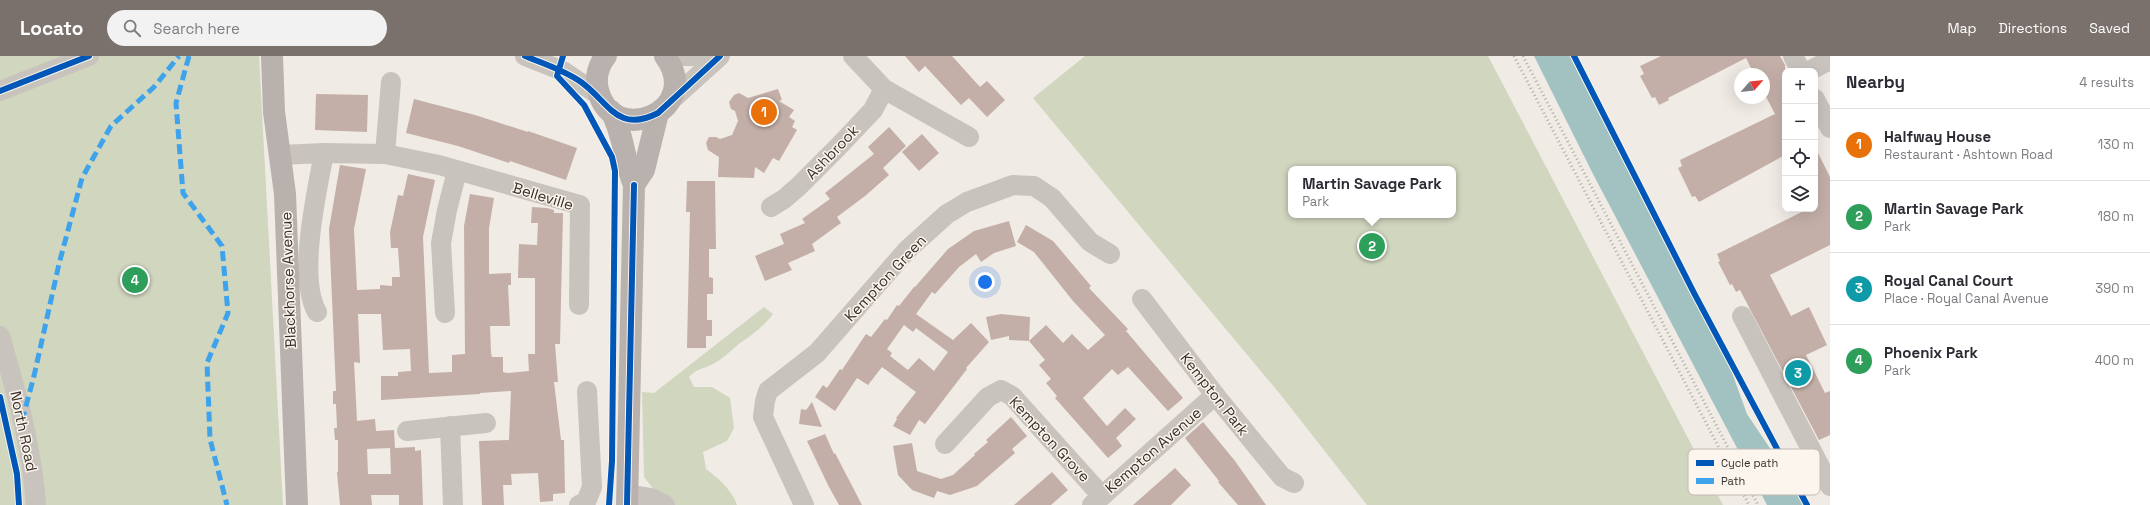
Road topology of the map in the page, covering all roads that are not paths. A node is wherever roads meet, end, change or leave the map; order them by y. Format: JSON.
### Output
{"nodes":[{"id":1,"x":89,"y":56,"type":"edge"},
{"id":2,"x":272,"y":56,"type":"edge"},
{"id":3,"x":525,"y":56,"type":"edge"},
{"id":4,"x":665,"y":56,"type":"edge"},
{"id":5,"x":679,"y":56,"type":"edge"},
{"id":6,"x":700,"y":56,"type":"edge"},
{"id":7,"x":720,"y":56,"type":"edge"},
{"id":8,"x":853,"y":56,"type":"edge"},
{"id":9,"x":1793,"y":56,"type":"edge"},
{"id":10,"x":1830,"y":60,"type":"edge"},
{"id":11,"x":603,"y":61,"type":"edge"},
{"id":12,"x":1799,"y":68,"type":"edge"},
{"id":13,"x":1815,"y":68,"type":"edge"},
{"id":14,"x":563,"y":71,"type":"junction"},
{"id":15,"x":391,"y":82,"type":"dead end"},
{"id":16,"x":884,"y":89,"type":"junction"},
{"id":17,"x":0,"y":91,"type":"edge"},
{"id":18,"x":605,"y":104,"type":"junction"},
{"id":19,"x":1818,"y":104,"type":"edge"},
{"id":20,"x":664,"y":107,"type":"junction"},
{"id":21,"x":1830,"y":128,"type":"edge"},
{"id":22,"x":969,"y":138,"type":"dead end"},
{"id":23,"x":324,"y":153,"type":"junction"},
{"id":24,"x":385,"y":154,"type":"junction"},
{"id":25,"x":280,"y":155,"type":"junction"},
{"id":26,"x":458,"y":171,"type":"junction"},
{"id":27,"x":634,"y":185,"type":"junction"},
{"id":28,"x":771,"y":206,"type":"dead end"},
{"id":29,"x":1110,"y":254,"type":"dead end"},
{"id":30,"x":1142,"y":299,"type":"dead end"},
{"id":31,"x":579,"y":305,"type":"dead end"},
{"id":32,"x":317,"y":312,"type":"dead end"},
{"id":33,"x":445,"y":313,"type":"dead end"},
{"id":34,"x":1742,"y":316,"type":"dead end"},
{"id":35,"x":0,"y":336,"type":"edge"},
{"id":36,"x":587,"y":391,"type":"dead end"},
{"id":37,"x":1215,"y":395,"type":"junction"},
{"id":38,"x":486,"y":423,"type":"dead end"},
{"id":39,"x":450,"y":426,"type":"junction"},
{"id":40,"x":407,"y":431,"type":"dead end"},
{"id":41,"x":945,"y":444,"type":"dead end"},
{"id":42,"x":1811,"y":449,"type":"edge"},
{"id":43,"x":1820,"y":467,"type":"edge"},
{"id":44,"x":1294,"y":484,"type":"dead end"},
{"id":45,"x":1830,"y":486,"type":"edge"},
{"id":46,"x":627,"y":500,"type":"edge"},
{"id":47,"x":1097,"y":500,"type":"edge"},
{"id":48,"x":36,"y":505,"type":"edge"},
{"id":49,"x":297,"y":505,"type":"edge"},
{"id":50,"x":453,"y":505,"type":"edge"},
{"id":51,"x":579,"y":505,"type":"edge"},
{"id":52,"x":663,"y":505,"type":"edge"},
{"id":53,"x":804,"y":505,"type":"edge"}],
"edges":[{"from":1,"to":17,"type":"street"},
{"from":2,"to":25,"type":"main road","name":"Blackhorse Avenue"},
{"from":3,"to":14,"type":"street"},
{"from":4,"to":20,"type":"main road"},
{"from":5,"to":6,"type":"street"},
{"from":7,"to":20,"type":"street"},
{"from":8,"to":16,"type":"street"},
{"from":9,"to":12,"type":"street"},
{"from":10,"to":13,"type":"street"},
{"from":11,"to":14,"type":"street"},
{"from":11,"to":18,"type":"main road"},
{"from":14,"to":18,"type":"street"},
{"from":15,"to":24,"type":"street"},
{"from":16,"to":22,"type":"street"},
{"from":16,"to":28,"type":"street","name":"Ashbrook"},
{"from":18,"to":20,"type":"main road"},
{"from":18,"to":27,"type":"main road"},
{"from":19,"to":21,"type":"street"},
{"from":20,"to":27,"type":"main road"},
{"from":23,"to":24,"type":"street","name":"Belleville"},
{"from":23,"to":25,"type":"street","name":"Belleville"},
{"from":23,"to":32,"type":"street"},
{"from":24,"to":26,"type":"street","name":"Belleville"},
{"from":25,"to":49,"type":"main road","name":"Blackhorse Avenue"},
{"from":26,"to":31,"type":"street","name":"Belleville"},
{"from":26,"to":33,"type":"street"},
{"from":27,"to":46,"type":"main road"},
{"from":29,"to":53,"type":"street","name":"Kempton Green"},
{"from":30,"to":37,"type":"street","name":"Kempton Park"},
{"from":34,"to":42,"type":"street"},
{"from":35,"to":48,"type":"street","name":"North Road"},
{"from":36,"to":51,"type":"street"},
{"from":37,"to":44,"type":"street","name":"Kempton Park"},
{"from":37,"to":47,"type":"street","name":"Kempton Avenue"},
{"from":38,"to":39,"type":"street"},
{"from":39,"to":40,"type":"street"},
{"from":39,"to":50,"type":"street"},
{"from":41,"to":47,"type":"street","name":"Kempton Grove"},
{"from":43,"to":45,"type":"street"},
{"from":46,"to":52,"type":"street"}]}
